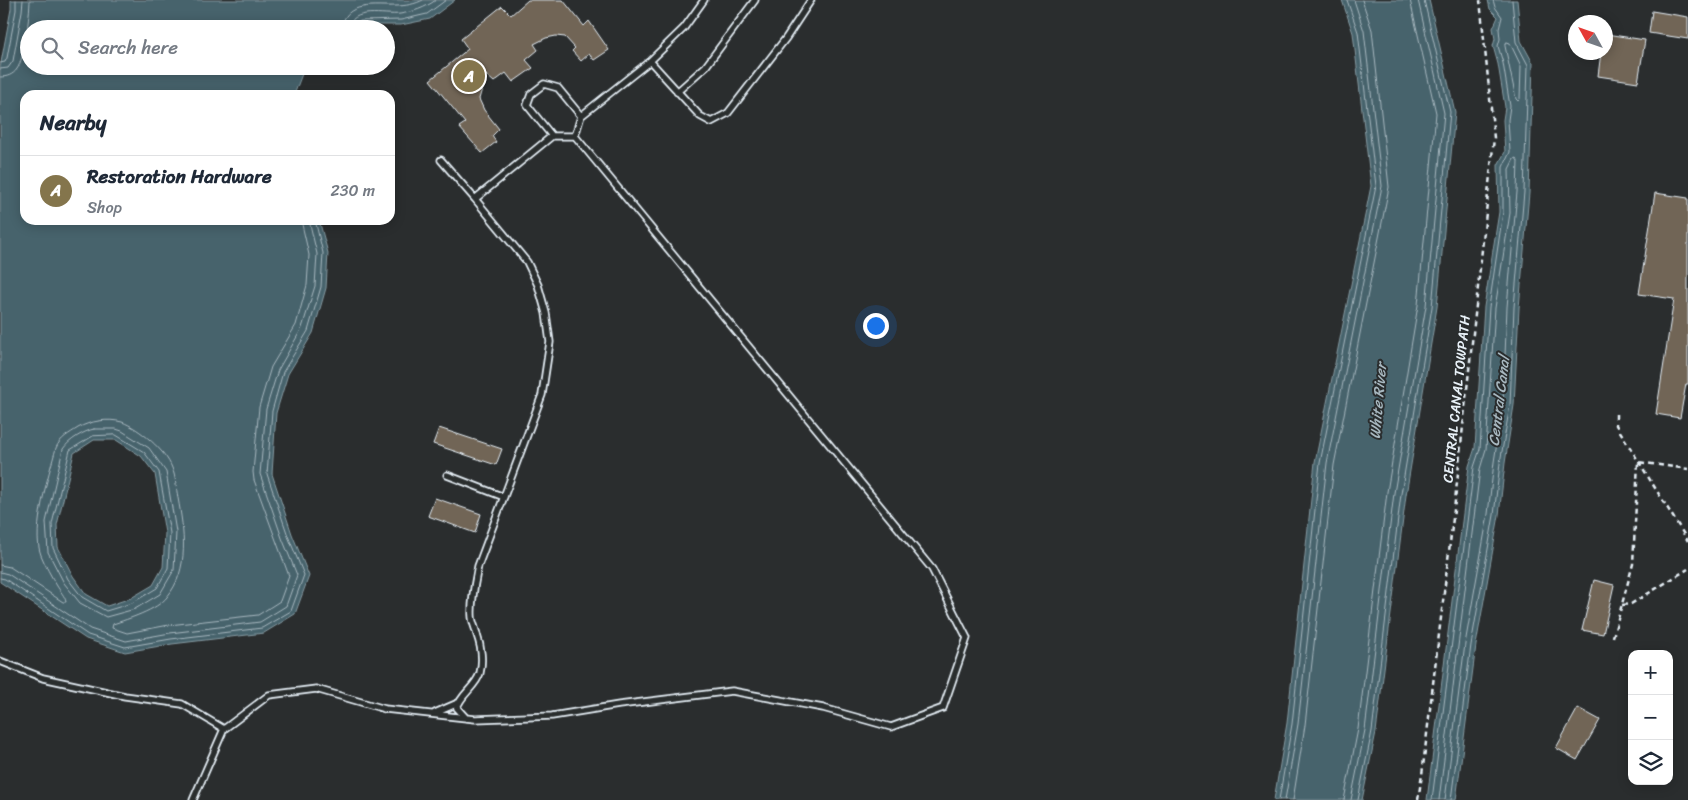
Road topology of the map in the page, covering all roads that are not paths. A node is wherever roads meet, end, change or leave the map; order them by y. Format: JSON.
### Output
{"nodes":[{"id":1,"x":704,"y":0,"type":"edge"},
{"id":2,"x":755,"y":0,"type":"edge"},
{"id":3,"x":812,"y":0,"type":"edge"},
{"id":4,"x":650,"y":61,"type":"junction"},
{"id":5,"x":677,"y":92,"type":"junction"},
{"id":6,"x":580,"y":116,"type":"junction"},
{"id":7,"x":552,"y":136,"type":"junction"},
{"id":8,"x":575,"y":136,"type":"junction"},
{"id":9,"x":441,"y":160,"type":"dead end"},
{"id":10,"x":475,"y":199,"type":"junction"},
{"id":11,"x":448,"y":475,"type":"dead end"},
{"id":12,"x":504,"y":497,"type":"junction"},
{"id":13,"x":0,"y":661,"type":"edge"},
{"id":14,"x":458,"y":702,"type":"junction"},
{"id":15,"x":430,"y":714,"type":"junction"},
{"id":16,"x":466,"y":718,"type":"junction"},
{"id":17,"x":224,"y":729,"type":"junction"},
{"id":18,"x":193,"y":800,"type":"edge"}],
"edges":[{"from":1,"to":4,"type":"lane"},
{"from":2,"to":5,"type":"lane"},
{"from":3,"to":5,"type":"lane"},
{"from":4,"to":5,"type":"lane"},
{"from":4,"to":6,"type":"lane"},
{"from":6,"to":7,"type":"lane"},
{"from":6,"to":8,"type":"lane"},
{"from":7,"to":8,"type":"lane"},
{"from":7,"to":10,"type":"lane"},
{"from":8,"to":16,"type":"lane"},
{"from":9,"to":10,"type":"lane"},
{"from":10,"to":12,"type":"lane"},
{"from":11,"to":12,"type":"lane"},
{"from":12,"to":14,"type":"lane"},
{"from":13,"to":17,"type":"lane"},
{"from":14,"to":15,"type":"lane"},
{"from":14,"to":16,"type":"lane"},
{"from":15,"to":16,"type":"lane"},
{"from":15,"to":17,"type":"lane"},
{"from":17,"to":18,"type":"lane"}]}
